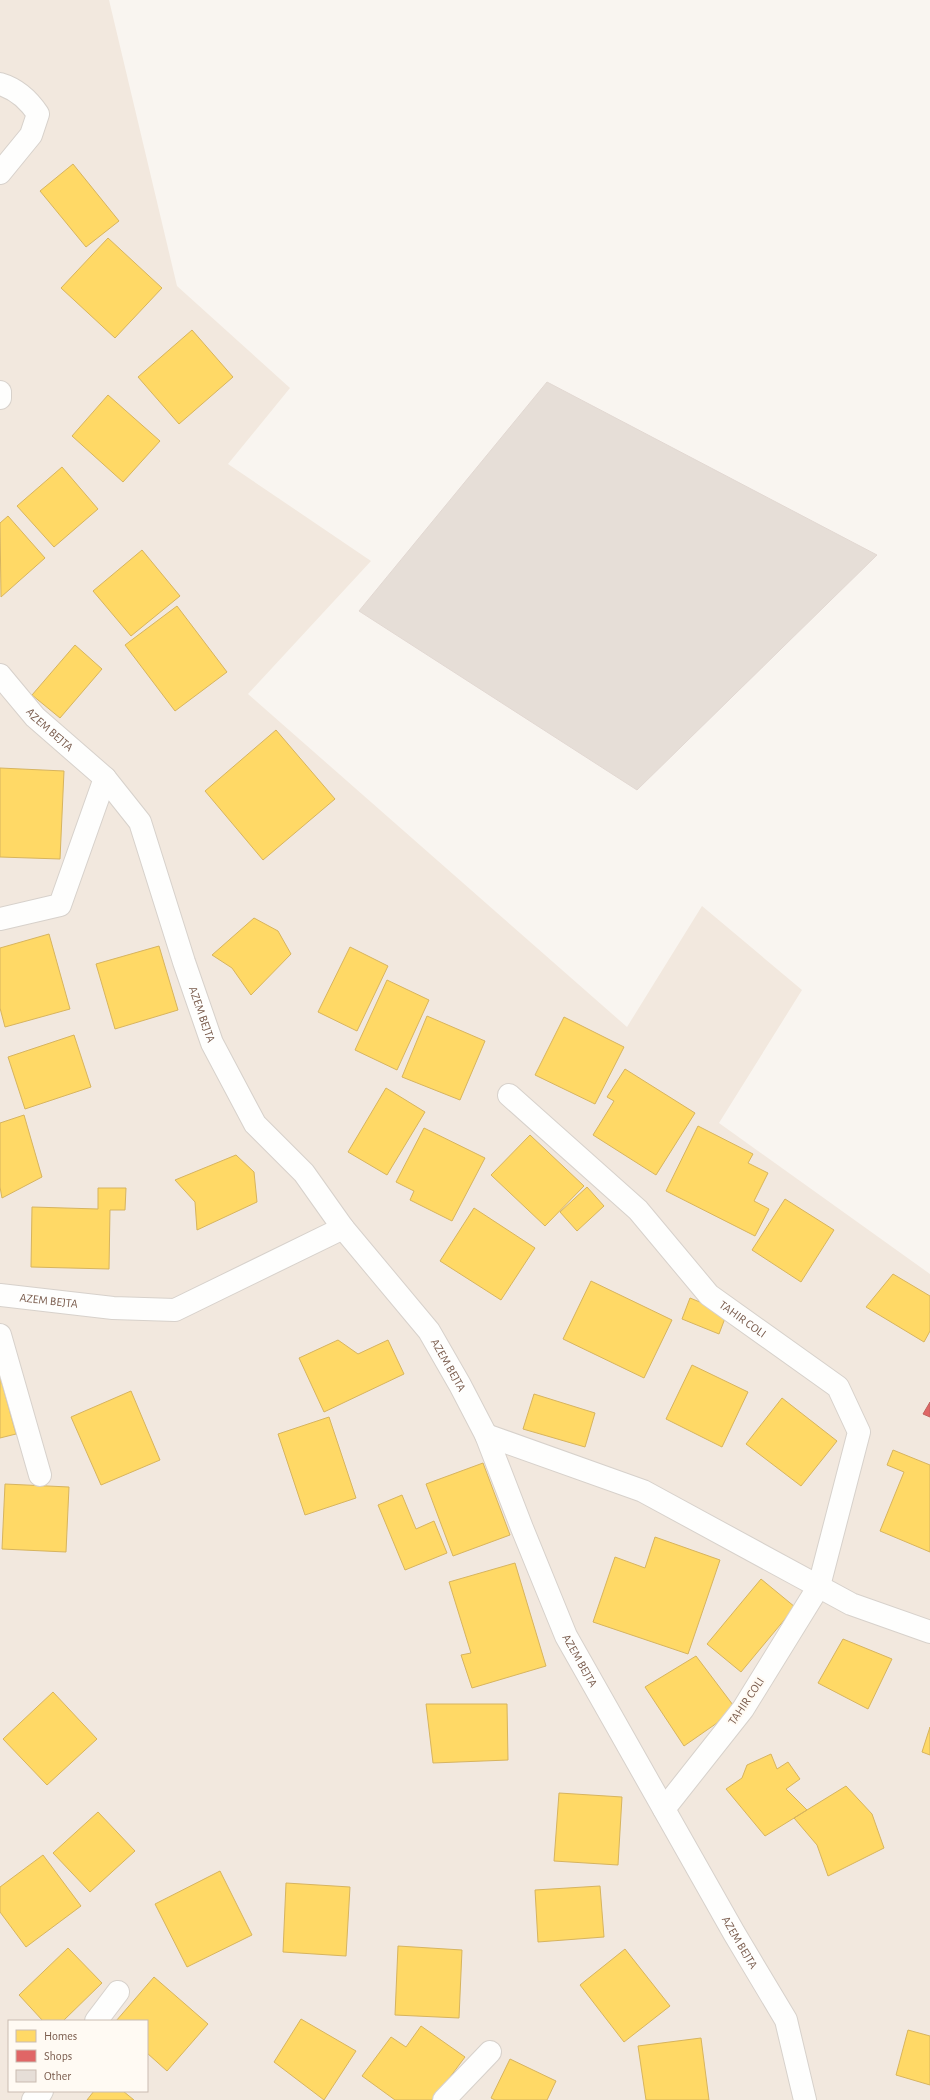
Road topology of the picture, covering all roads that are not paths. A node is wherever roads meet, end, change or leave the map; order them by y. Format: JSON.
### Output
{"nodes":[{"id":1,"x":0,"y":84,"type":"edge"},
{"id":2,"x":0,"y":173,"type":"edge"},
{"id":3,"x":0,"y":392,"type":"edge"},
{"id":4,"x":0,"y":398,"type":"edge"},
{"id":5,"x":0,"y":675,"type":"edge"},
{"id":6,"x":105,"y":778,"type":"junction"},
{"id":7,"x":0,"y":920,"type":"edge"},
{"id":8,"x":509,"y":1095,"type":"dead end"},
{"id":9,"x":343,"y":1228,"type":"junction"},
{"id":10,"x":0,"y":1295,"type":"edge"},
{"id":11,"x":0,"y":1335,"type":"edge"},
{"id":12,"x":486,"y":1435,"type":"junction"},
{"id":13,"x":40,"y":1476,"type":"dead end"},
{"id":14,"x":819,"y":1586,"type":"junction"},
{"id":15,"x":930,"y":1632,"type":"edge"},
{"id":16,"x":664,"y":1809,"type":"junction"},
{"id":17,"x":118,"y":1992,"type":"dead end"},
{"id":18,"x":97,"y":2020,"type":"edge"},
{"id":19,"x":490,"y":2052,"type":"dead end"},
{"id":20,"x":41,"y":2092,"type":"edge"},
{"id":21,"x":32,"y":2100,"type":"edge"},
{"id":22,"x":444,"y":2100,"type":"edge"},
{"id":23,"x":805,"y":2100,"type":"edge"}],
"edges":[{"from":1,"to":2,"type":"street"},
{"from":3,"to":4,"type":"street"},
{"from":5,"to":6,"type":"street","name":"AZEM BEJTA"},
{"from":6,"to":7,"type":"street"},
{"from":6,"to":9,"type":"street","name":"AZEM BEJTA"},
{"from":8,"to":14,"type":"street","name":"TAHIR COLI"},
{"from":9,"to":10,"type":"street","name":"AZEM BEJTA"},
{"from":9,"to":12,"type":"street","name":"AZEM BEJTA"},
{"from":11,"to":13,"type":"street"},
{"from":12,"to":14,"type":"street"},
{"from":12,"to":16,"type":"street","name":"AZEM BEJTA"},
{"from":14,"to":15,"type":"street"},
{"from":14,"to":16,"type":"street","name":"TAHIR COLI"},
{"from":16,"to":23,"type":"street","name":"AZEM BEJTA"},
{"from":17,"to":18,"type":"street"},
{"from":19,"to":22,"type":"street"},
{"from":20,"to":21,"type":"street"}]}
